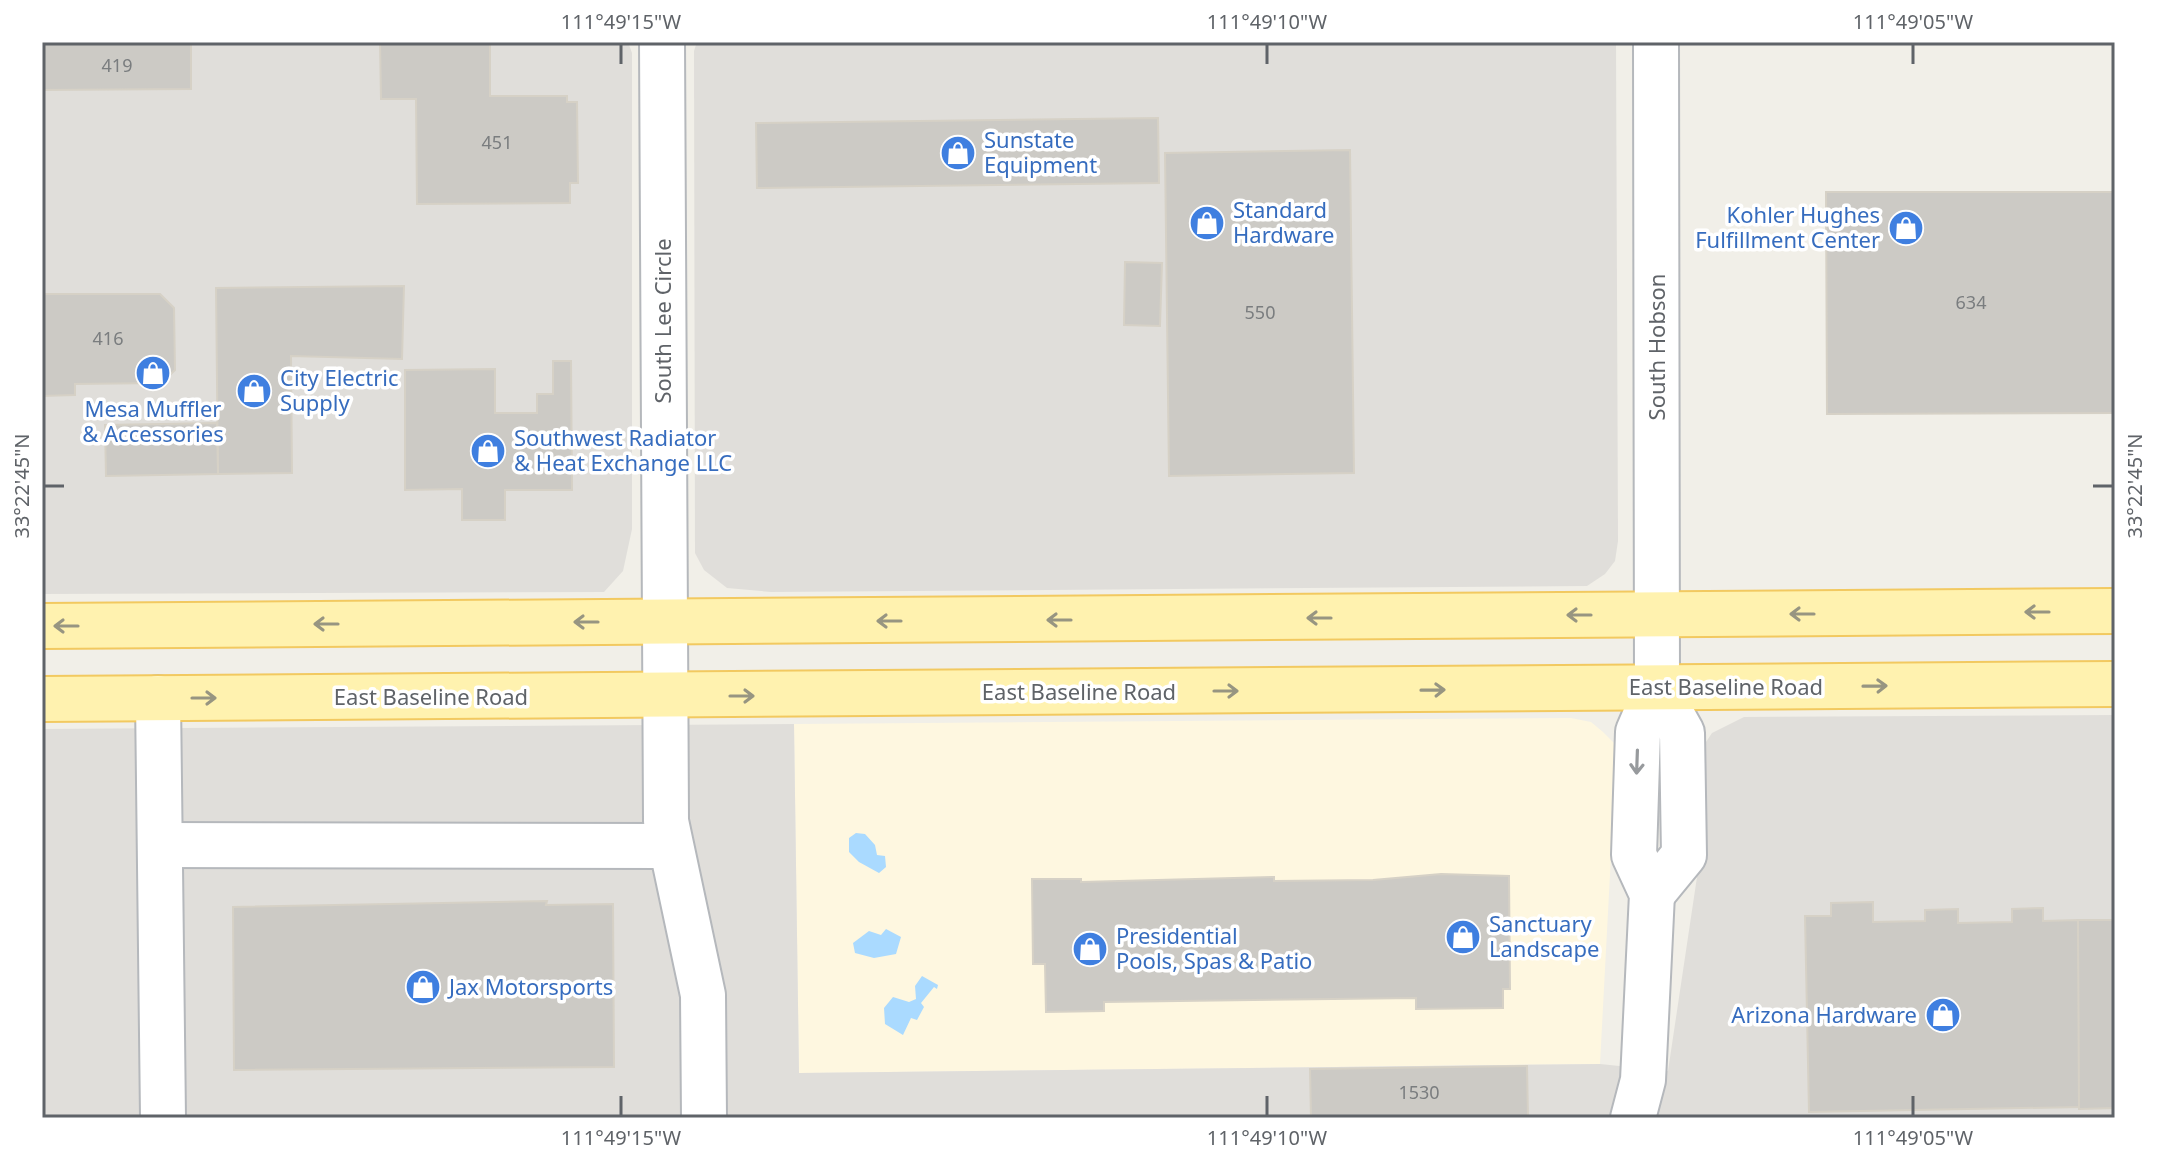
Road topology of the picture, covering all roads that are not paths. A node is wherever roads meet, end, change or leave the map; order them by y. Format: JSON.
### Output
{"nodes":[{"id":1,"x":662,"y":42,"type":"edge"},
{"id":2,"x":1656,"y":42,"type":"edge"},
{"id":3,"x":2115,"y":611,"type":"edge"},
{"id":4,"x":664,"y":621,"type":"junction"},
{"id":5,"x":42,"y":626,"type":"edge"},
{"id":6,"x":1657,"y":652,"type":"junction"},
{"id":7,"x":2115,"y":684,"type":"edge"},
{"id":8,"x":664,"y":696,"type":"junction"},
{"id":9,"x":158,"y":698,"type":"junction"},
{"id":10,"x":42,"y":699,"type":"edge"},
{"id":11,"x":160,"y":845,"type":"junction"},
{"id":12,"x":670,"y":846,"type":"junction"},
{"id":13,"x":163,"y":1118,"type":"edge"},
{"id":14,"x":704,"y":1118,"type":"edge"},
{"id":15,"x":1633,"y":1118,"type":"edge"}],
"edges":[{"from":1,"to":4,"type":"street","name":"South Lee Circle"},
{"from":2,"to":6,"type":"street","name":"South Hobson"},
{"from":3,"to":6,"type":"main road","name":"East Baseline Road","one_way":true},
{"from":4,"to":5,"type":"main road","name":"East Baseline Road","one_way":true},
{"from":6,"to":4,"type":"main road","name":"East Baseline Road","one_way":true},
{"from":4,"to":8,"type":"street","name":"South Lee Circle"},
{"from":6,"to":7,"type":"main road","name":"East Baseline Road","one_way":true},
{"from":8,"to":6,"type":"main road","name":"East Baseline Road","one_way":true},
{"from":6,"to":15,"type":"street"},
{"from":9,"to":8,"type":"main road","name":"East Baseline Road","one_way":true},
{"from":8,"to":12,"type":"street","name":"South Lee Circle"},
{"from":9,"to":10,"type":"main road","name":"East Baseline Road"},
{"from":9,"to":11,"type":"street"},
{"from":11,"to":12,"type":"street"},
{"from":11,"to":13,"type":"street"},
{"from":12,"to":14,"type":"street","name":"South Lee Circle"}]}
